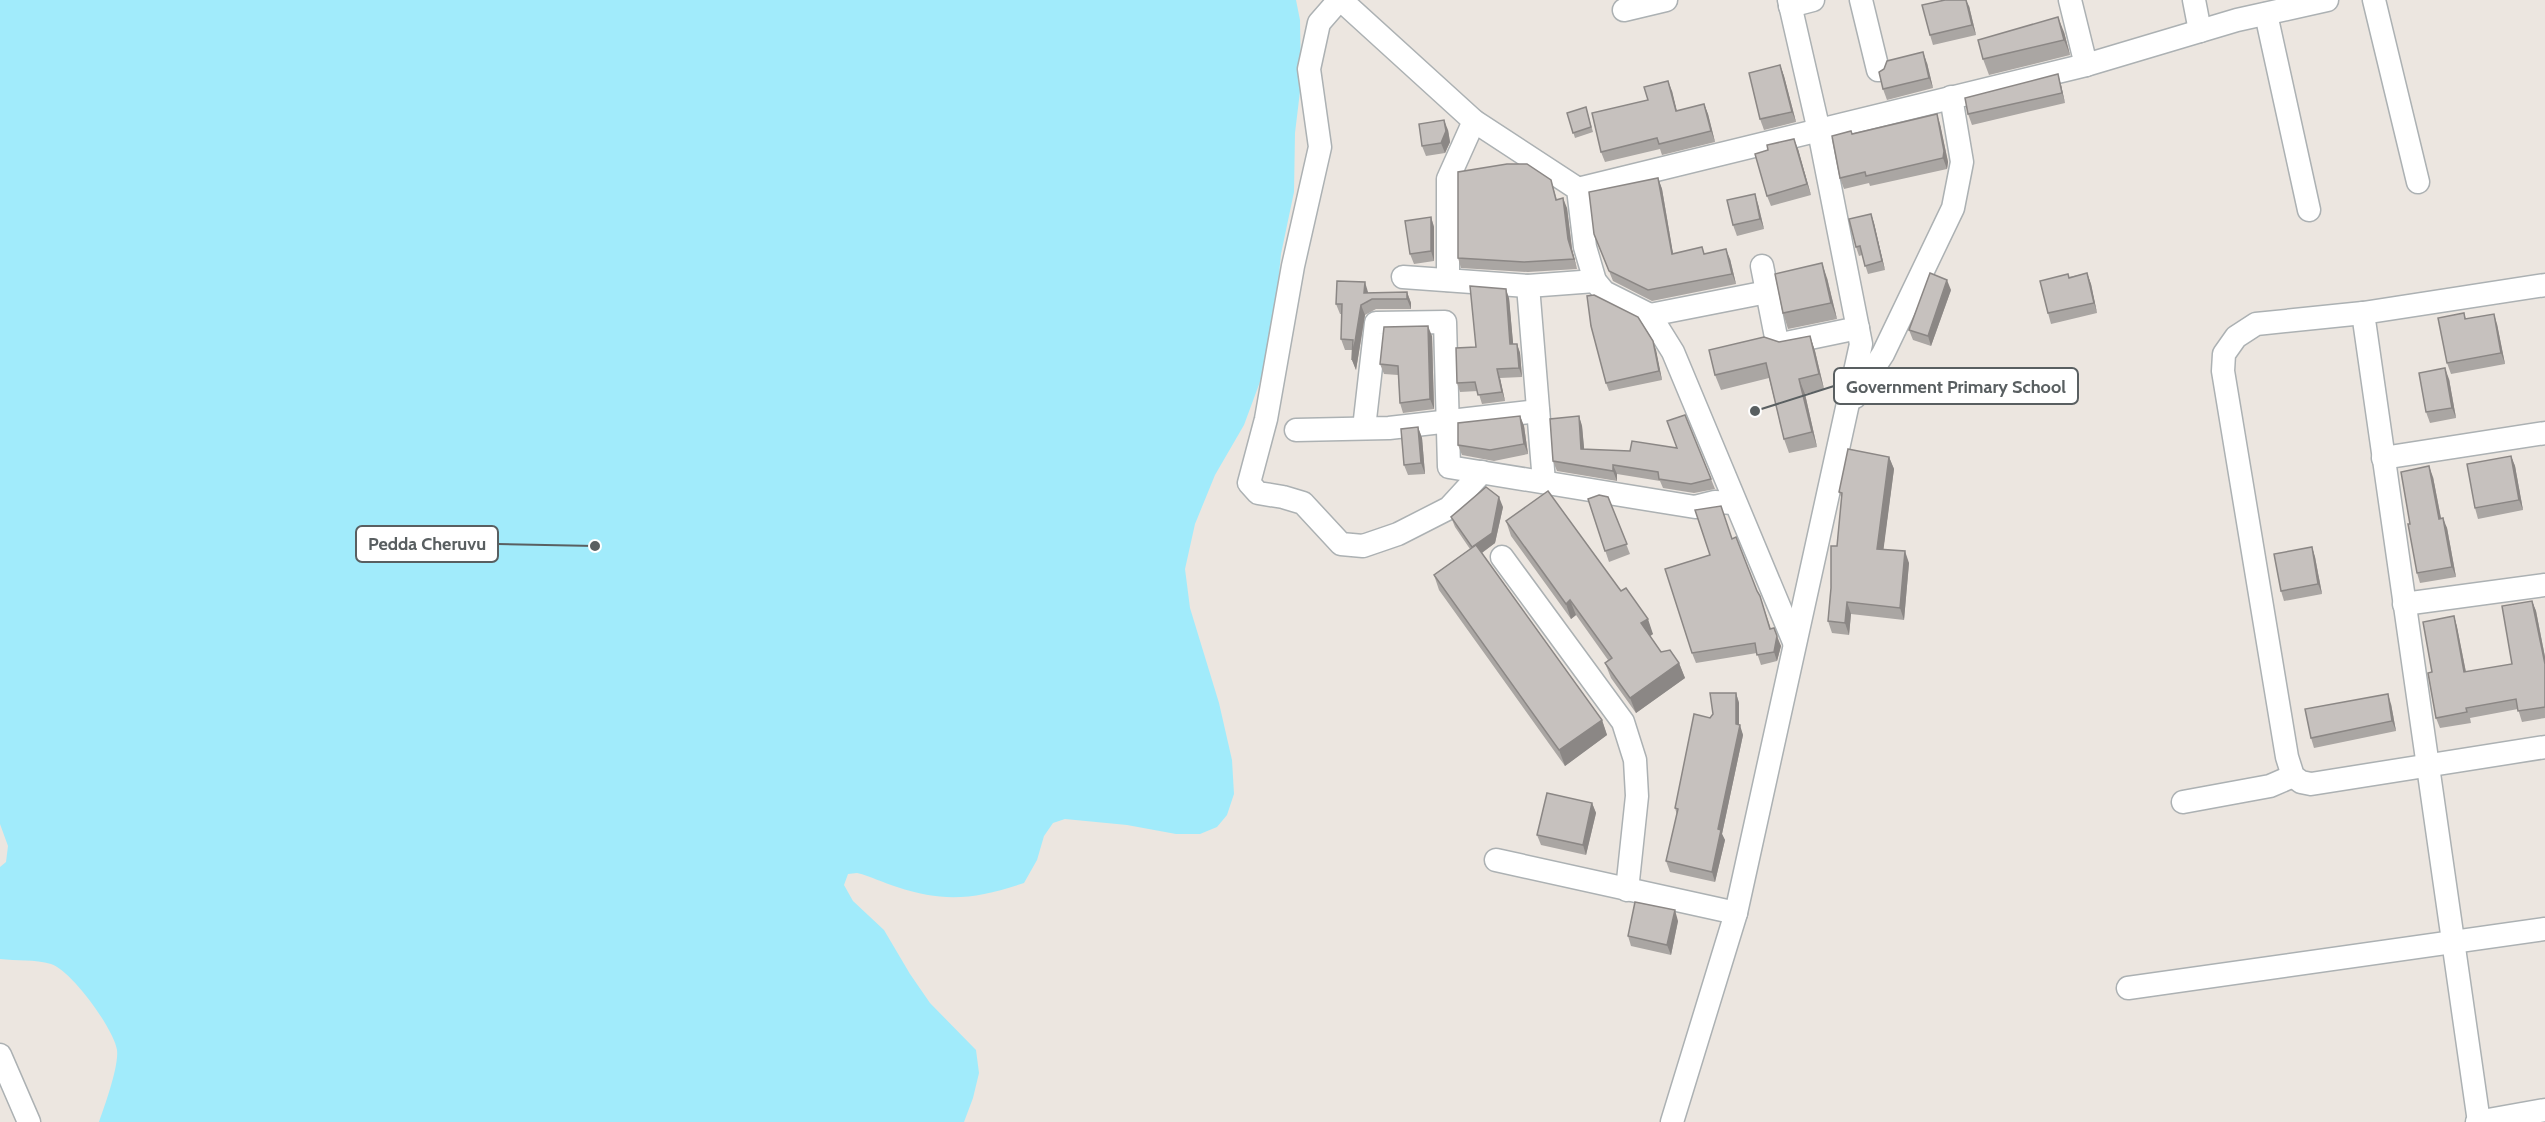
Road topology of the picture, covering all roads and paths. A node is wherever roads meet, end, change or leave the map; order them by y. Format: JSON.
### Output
{"nodes":[{"id":1,"x":1340,"y":0,"type":"edge"},
{"id":2,"x":1666,"y":0,"type":"edge"},
{"id":3,"x":1813,"y":0,"type":"edge"},
{"id":4,"x":1861,"y":0,"type":"edge"},
{"id":5,"x":2070,"y":0,"type":"edge"},
{"id":6,"x":2193,"y":0,"type":"edge"},
{"id":7,"x":2327,"y":0,"type":"edge"},
{"id":8,"x":2374,"y":0,"type":"edge"},
{"id":9,"x":1789,"y":3,"type":"edge"},
{"id":10,"x":1624,"y":10,"type":"dead end"},
{"id":11,"x":2235,"y":10,"type":"edge"},
{"id":12,"x":2266,"y":14,"type":"junction"},
{"id":13,"x":2200,"y":31,"type":"junction"},
{"id":14,"x":2086,"y":65,"type":"junction"},
{"id":15,"x":1878,"y":70,"type":"edge"},
{"id":16,"x":1951,"y":97,"type":"junction"},
{"id":17,"x":1474,"y":121,"type":"junction"},
{"id":18,"x":1819,"y":131,"type":"junction"},
{"id":19,"x":2418,"y":182,"type":"dead end"},
{"id":20,"x":1578,"y":189,"type":"junction"},
{"id":21,"x":2309,"y":210,"type":"dead end"},
{"id":22,"x":1762,"y":266,"type":"dead end"},
{"id":23,"x":1403,"y":277,"type":"dead end"},
{"id":24,"x":1448,"y":280,"type":"junction"},
{"id":25,"x":1595,"y":280,"type":"junction"},
{"id":26,"x":2545,"y":285,"type":"edge"},
{"id":27,"x":1528,"y":286,"type":"junction"},
{"id":28,"x":1767,"y":292,"type":"junction"},
{"id":29,"x":2363,"y":313,"type":"junction"},
{"id":30,"x":1650,"y":315,"type":"junction"},
{"id":31,"x":1858,"y":328,"type":"junction"},
{"id":32,"x":1848,"y":408,"type":"junction"},
{"id":33,"x":1538,"y":411,"type":"junction"},
{"id":34,"x":1447,"y":420,"type":"junction"},
{"id":35,"x":1364,"y":428,"type":"junction"},
{"id":36,"x":1296,"y":430,"type":"dead end"},
{"id":37,"x":2545,"y":434,"type":"edge"},
{"id":38,"x":2383,"y":458,"type":"junction"},
{"id":39,"x":1482,"y":472,"type":"junction"},
{"id":40,"x":1544,"y":482,"type":"junction"},
{"id":41,"x":1735,"y":503,"type":"junction"},
{"id":42,"x":1502,"y":557,"type":"dead end"},
{"id":43,"x":2545,"y":585,"type":"edge"},
{"id":44,"x":2404,"y":604,"type":"junction"},
{"id":45,"x":1794,"y":642,"type":"junction"},
{"id":46,"x":2545,"y":747,"type":"edge"},
{"id":47,"x":2427,"y":764,"type":"junction"},
{"id":48,"x":2293,"y":776,"type":"junction"},
{"id":49,"x":2183,"y":802,"type":"dead end"},
{"id":50,"x":1496,"y":860,"type":"dead end"},
{"id":51,"x":1627,"y":890,"type":"junction"},
{"id":52,"x":1736,"y":913,"type":"junction"},
{"id":53,"x":2545,"y":929,"type":"edge"},
{"id":54,"x":2453,"y":943,"type":"junction"},
{"id":55,"x":2128,"y":988,"type":"dead end"},
{"id":56,"x":0,"y":1055,"type":"edge"},
{"id":57,"x":2545,"y":1110,"type":"edge"},
{"id":58,"x":29,"y":1122,"type":"edge"},
{"id":59,"x":1672,"y":1122,"type":"edge"},
{"id":60,"x":2478,"y":1122,"type":"edge"}],
"edges":[{"from":1,"to":17,"type":"street"},
{"from":1,"to":39,"type":"street"},
{"from":2,"to":10,"type":"street"},
{"from":3,"to":9,"type":"street"},
{"from":4,"to":15,"type":"street"},
{"from":5,"to":14,"type":"street"},
{"from":6,"to":13,"type":"street"},
{"from":7,"to":12,"type":"street"},
{"from":8,"to":19,"type":"street"},
{"from":9,"to":18,"type":"street"},
{"from":11,"to":12,"type":"street"},
{"from":11,"to":13,"type":"street"},
{"from":12,"to":21,"type":"street"},
{"from":13,"to":14,"type":"street"},
{"from":14,"to":16,"type":"street"},
{"from":16,"to":18,"type":"street"},
{"from":16,"to":32,"type":"street"},
{"from":17,"to":20,"type":"street"},
{"from":17,"to":24,"type":"street"},
{"from":18,"to":20,"type":"street"},
{"from":18,"to":31,"type":"street"},
{"from":20,"to":25,"type":"street"},
{"from":22,"to":28,"type":"street"},
{"from":23,"to":24,"type":"street"},
{"from":24,"to":27,"type":"street"},
{"from":25,"to":27,"type":"street"},
{"from":25,"to":30,"type":"street"},
{"from":26,"to":29,"type":"street"},
{"from":27,"to":33,"type":"street"},
{"from":28,"to":30,"type":"street"},
{"from":28,"to":31,"type":"street"},
{"from":29,"to":38,"type":"street"},
{"from":29,"to":48,"type":"street"},
{"from":30,"to":41,"type":"street"},
{"from":31,"to":32,"type":"street"},
{"from":32,"to":45,"type":"street"},
{"from":33,"to":34,"type":"street"},
{"from":33,"to":40,"type":"street"},
{"from":34,"to":35,"type":"street"},
{"from":34,"to":35,"type":"street"},
{"from":34,"to":39,"type":"street"},
{"from":35,"to":36,"type":"street"},
{"from":37,"to":38,"type":"street"},
{"from":38,"to":44,"type":"street"},
{"from":39,"to":40,"type":"street"},
{"from":40,"to":41,"type":"street"},
{"from":41,"to":45,"type":"street"},
{"from":42,"to":51,"type":"street"},
{"from":43,"to":44,"type":"street"},
{"from":44,"to":47,"type":"street"},
{"from":45,"to":52,"type":"street"},
{"from":46,"to":47,"type":"street"},
{"from":47,"to":48,"type":"street"},
{"from":47,"to":54,"type":"street"},
{"from":48,"to":49,"type":"street"},
{"from":50,"to":51,"type":"street"},
{"from":51,"to":52,"type":"street"},
{"from":52,"to":59,"type":"street"},
{"from":53,"to":54,"type":"street"},
{"from":54,"to":55,"type":"street"},
{"from":54,"to":60,"type":"street"},
{"from":56,"to":58,"type":"street"},
{"from":57,"to":60,"type":"street"}]}
